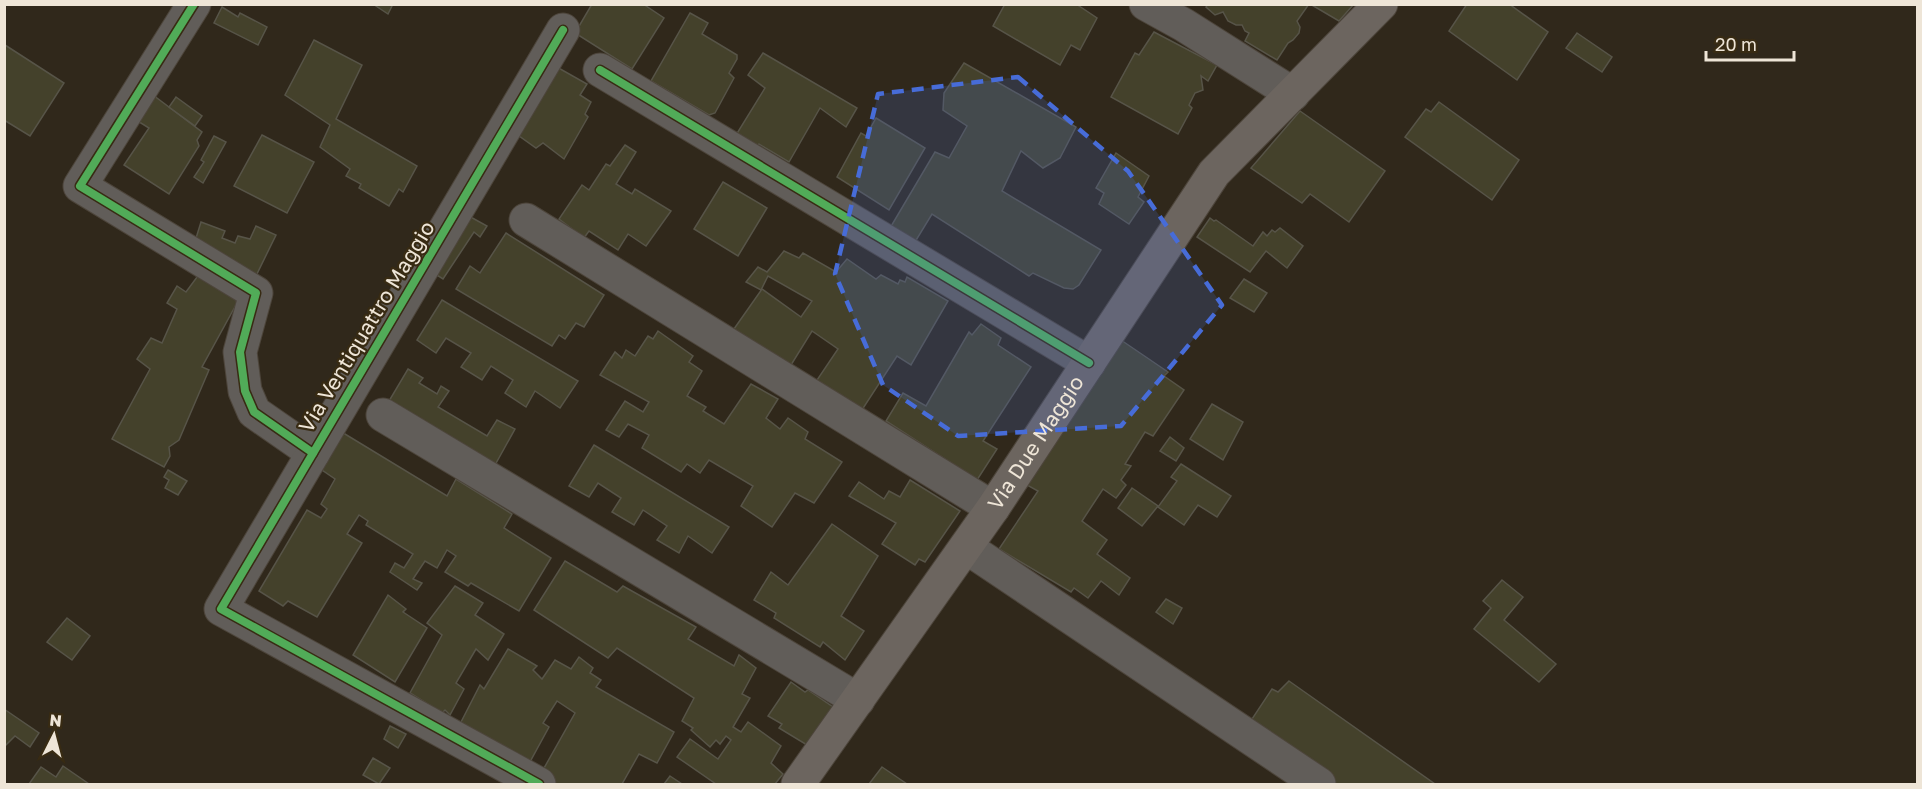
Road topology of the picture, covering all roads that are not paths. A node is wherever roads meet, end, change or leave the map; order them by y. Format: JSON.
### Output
{"nodes":[{"id":1,"x":194,"y":4,"type":"edge"},
{"id":2,"x":1146,"y":4,"type":"edge"},
{"id":3,"x":1381,"y":4,"type":"edge"},
{"id":4,"x":563,"y":30,"type":"dead end"},
{"id":5,"x":600,"y":70,"type":"dead end"},
{"id":6,"x":1293,"y":94,"type":"junction"},
{"id":7,"x":526,"y":220,"type":"dead end"},
{"id":8,"x":1089,"y":363,"type":"junction"},
{"id":9,"x":383,"y":415,"type":"dead end"},
{"id":10,"x":313,"y":453,"type":"junction"},
{"id":11,"x":993,"y":508,"type":"junction"},
{"id":12,"x":966,"y":547,"type":"junction"},
{"id":13,"x":858,"y":700,"type":"junction"},
{"id":14,"x":539,"y":784,"type":"edge"},
{"id":15,"x":798,"y":784,"type":"edge"},
{"id":16,"x":1319,"y":784,"type":"edge"}],
"edges":[{"from":1,"to":10,"type":"street"},
{"from":2,"to":6,"type":"street"},
{"from":3,"to":6,"type":"main road","name":"Via Due Maggio"},
{"from":4,"to":10,"type":"street","name":"Via Ventiquattro Maggio"},
{"from":5,"to":8,"type":"street"},
{"from":6,"to":8,"type":"main road","name":"Via Due Maggio"},
{"from":7,"to":11,"type":"street"},
{"from":8,"to":11,"type":"main road","name":"Via Due Maggio"},
{"from":9,"to":13,"type":"street"},
{"from":10,"to":14,"type":"street","name":"Via Ventiquattro Maggio"},
{"from":11,"to":12,"type":"main road","name":"Via Due Maggio"},
{"from":12,"to":13,"type":"main road","name":"Via Due Maggio"},
{"from":12,"to":16,"type":"street"},
{"from":13,"to":15,"type":"main road","name":"Via Due Maggio"}]}
